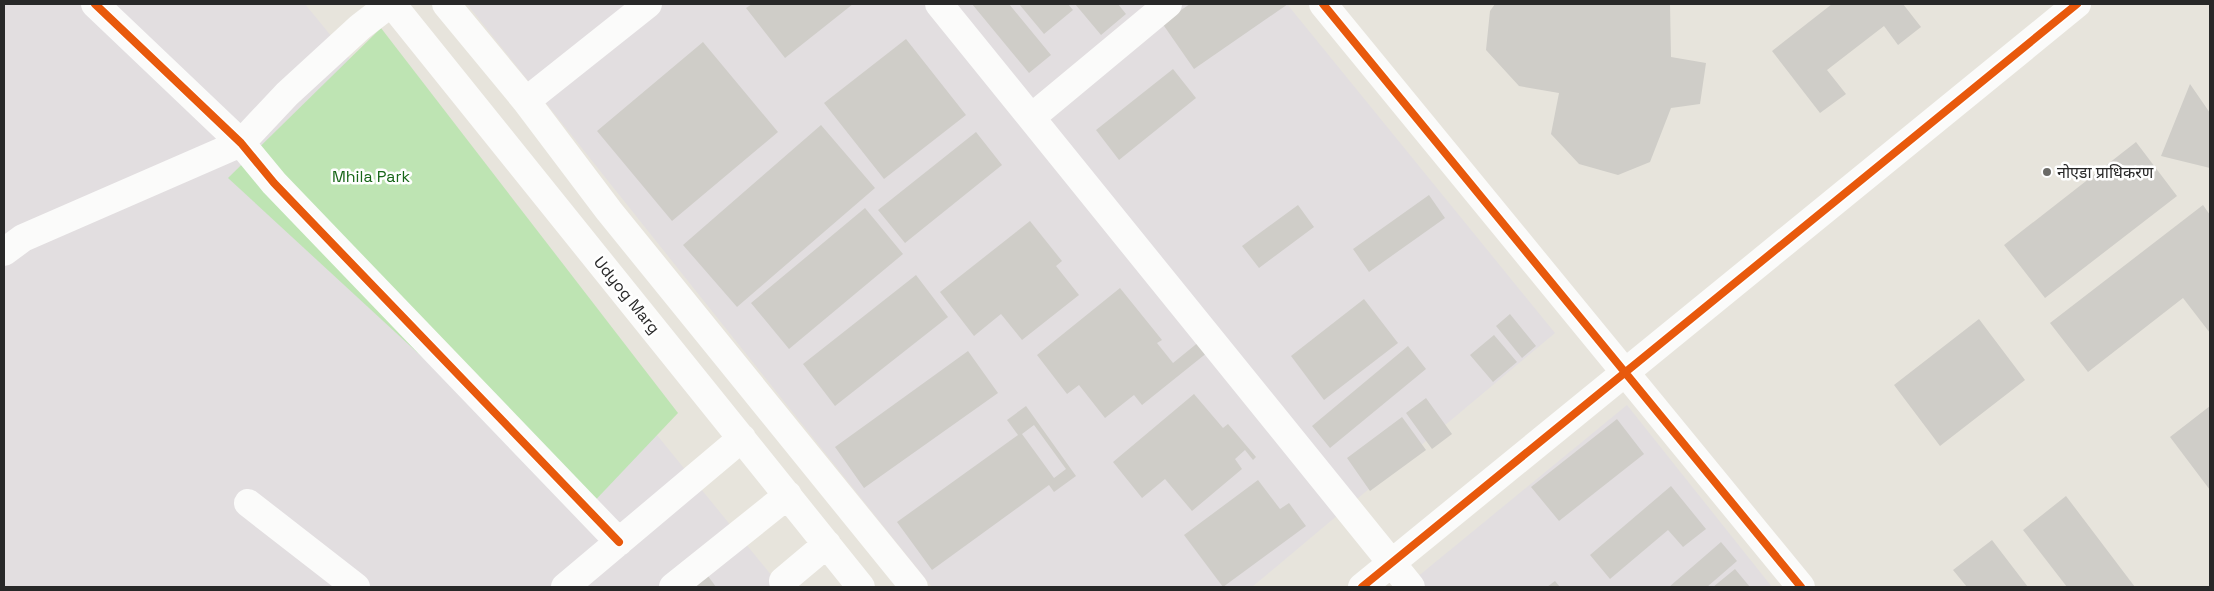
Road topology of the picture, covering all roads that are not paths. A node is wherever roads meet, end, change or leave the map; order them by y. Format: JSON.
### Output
{"nodes":[{"id":1,"x":95,"y":4,"type":"edge"},
{"id":2,"x":391,"y":4,"type":"edge"},
{"id":3,"x":446,"y":4,"type":"edge"},
{"id":4,"x":648,"y":4,"type":"edge"},
{"id":5,"x":940,"y":4,"type":"edge"},
{"id":6,"x":1168,"y":4,"type":"edge"},
{"id":7,"x":1323,"y":4,"type":"edge"},
{"id":8,"x":2077,"y":4,"type":"edge"},
{"id":9,"x":526,"y":101,"type":"junction"},
{"id":10,"x":1032,"y":116,"type":"junction"},
{"id":11,"x":241,"y":143,"type":"junction"},
{"id":12,"x":4,"y":252,"type":"edge"},
{"id":13,"x":1625,"y":372,"type":"junction"},
{"id":14,"x":742,"y":438,"type":"junction"},
{"id":15,"x":788,"y":495,"type":"junction"},
{"id":16,"x":248,"y":503,"type":"dead end"},
{"id":17,"x":619,"y":542,"type":"junction"},
{"id":18,"x":827,"y":544,"type":"junction"},
{"id":19,"x":1391,"y":563,"type":"junction"},
{"id":20,"x":781,"y":578,"type":"edge"},
{"id":21,"x":356,"y":587,"type":"edge"},
{"id":22,"x":565,"y":587,"type":"edge"},
{"id":23,"x":673,"y":587,"type":"edge"},
{"id":24,"x":862,"y":587,"type":"edge"},
{"id":25,"x":914,"y":587,"type":"edge"},
{"id":26,"x":1362,"y":587,"type":"edge"},
{"id":27,"x":1411,"y":587,"type":"edge"},
{"id":28,"x":1801,"y":587,"type":"edge"}],
"edges":[{"from":1,"to":11,"type":"street"},
{"from":2,"to":11,"type":"street"},
{"from":2,"to":14,"type":"street","name":"Udyog Marg"},
{"from":3,"to":9,"type":"street"},
{"from":4,"to":9,"type":"street"},
{"from":5,"to":10,"type":"street"},
{"from":6,"to":10,"type":"street"},
{"from":7,"to":13,"type":"street"},
{"from":8,"to":13,"type":"street"},
{"from":9,"to":25,"type":"street"},
{"from":10,"to":19,"type":"street"},
{"from":11,"to":12,"type":"street"},
{"from":11,"to":17,"type":"street"},
{"from":13,"to":19,"type":"street"},
{"from":13,"to":28,"type":"street"},
{"from":14,"to":15,"type":"street","name":"Udyog Marg"},
{"from":14,"to":17,"type":"street"},
{"from":15,"to":18,"type":"street","name":"Udyog Marg"},
{"from":15,"to":23,"type":"street"},
{"from":16,"to":21,"type":"street"},
{"from":17,"to":22,"type":"street"},
{"from":18,"to":20,"type":"street"},
{"from":18,"to":24,"type":"street","name":"Udyog Marg"},
{"from":19,"to":26,"type":"street"},
{"from":19,"to":27,"type":"street"}]}
